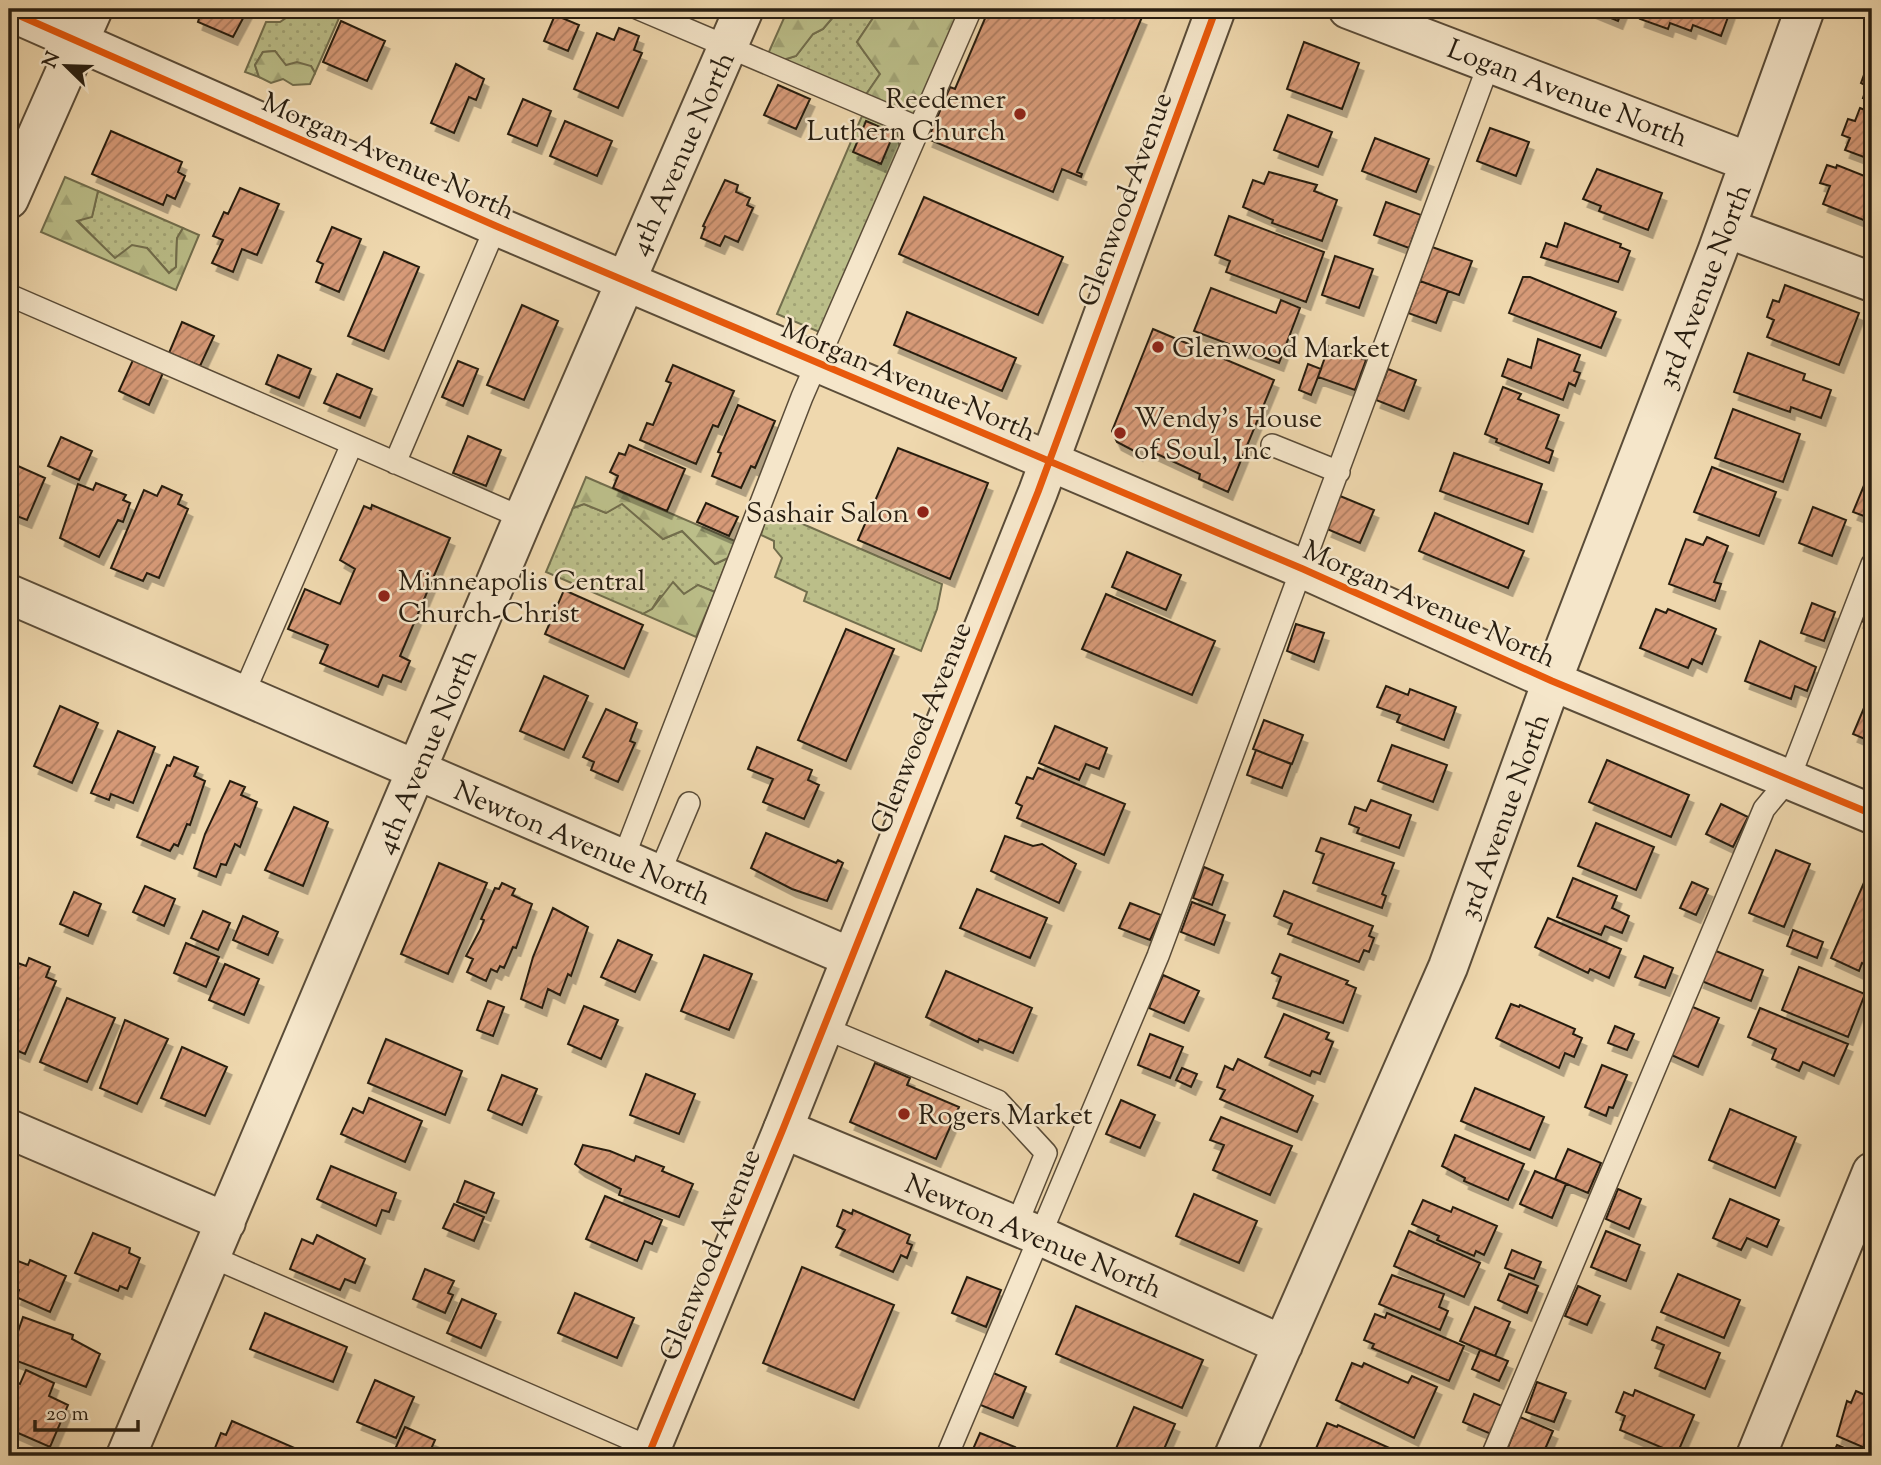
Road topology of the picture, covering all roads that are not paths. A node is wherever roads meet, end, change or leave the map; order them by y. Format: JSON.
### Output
{"nodes":[{"id":1,"x":639,"y":9,"type":"edge"},
{"id":2,"x":744,"y":9,"type":"edge"},
{"id":3,"x":971,"y":9,"type":"edge"},
{"id":4,"x":1216,"y":9,"type":"edge"},
{"id":5,"x":1348,"y":9,"type":"edge"},
{"id":6,"x":1805,"y":9,"type":"edge"},
{"id":7,"x":9,"y":11,"type":"edge"},
{"id":8,"x":87,"y":26,"type":"edge"},
{"id":9,"x":728,"y":47,"type":"junction"},
{"id":10,"x":1490,"y":61,"type":"junction"},
{"id":11,"x":919,"y":128,"type":"junction"},
{"id":12,"x":1749,"y":162,"type":"junction"},
{"id":13,"x":9,"y":199,"type":"edge"},
{"id":14,"x":496,"y":226,"type":"junction"},
{"id":15,"x":1726,"y":228,"type":"junction"},
{"id":16,"x":625,"y":281,"type":"junction"},
{"id":17,"x":1872,"y":282,"type":"edge"},
{"id":18,"x":9,"y":295,"type":"edge"},
{"id":19,"x":817,"y":363,"type":"junction"},
{"id":20,"x":352,"y":444,"type":"junction"},
{"id":21,"x":1272,"y":445,"type":"dead end"},
{"id":22,"x":1049,"y":461,"type":"junction"},
{"id":23,"x":395,"y":463,"type":"junction"},
{"id":24,"x":1339,"y":472,"type":"junction"},
{"id":25,"x":523,"y":518,"type":"junction"},
{"id":26,"x":1872,"y":564,"type":"edge"},
{"id":27,"x":1303,"y":569,"type":"junction"},
{"id":28,"x":9,"y":594,"type":"edge"},
{"id":29,"x":1552,"y":681,"type":"junction"},
{"id":30,"x":243,"y":695,"type":"junction"},
{"id":31,"x":417,"y":771,"type":"junction"},
{"id":32,"x":1789,"y":779,"type":"junction"},
{"id":33,"x":690,"y":803,"type":"dead end"},
{"id":34,"x":1872,"y":814,"type":"edge"},
{"id":35,"x":623,"y":859,"type":"junction"},
{"id":36,"x":659,"y":874,"type":"junction"},
{"id":37,"x":850,"y":957,"type":"junction"},
{"id":38,"x":822,"y":1027,"type":"junction"},
{"id":39,"x":9,"y":1129,"type":"edge"},
{"id":40,"x":783,"y":1129,"type":"junction"},
{"id":41,"x":1872,"y":1172,"type":"edge"},
{"id":42,"x":226,"y":1222,"type":"junction"},
{"id":43,"x":1027,"y":1231,"type":"junction"},
{"id":44,"x":212,"y":1257,"type":"junction"},
{"id":45,"x":1283,"y":1345,"type":"junction"},
{"id":46,"x":649,"y":1452,"type":"edge"},
{"id":47,"x":126,"y":1456,"type":"edge"},
{"id":48,"x":947,"y":1456,"type":"edge"},
{"id":49,"x":1234,"y":1456,"type":"edge"},
{"id":50,"x":1492,"y":1456,"type":"edge"},
{"id":51,"x":1756,"y":1456,"type":"edge"}],
"edges":[{"from":1,"to":9,"type":"lane"},
{"from":2,"to":9,"type":"street","name":"4th Avenue North"},
{"from":3,"to":11,"type":"lane"},
{"from":4,"to":22,"type":"street","name":"Glenwood Avenue"},
{"from":5,"to":10,"type":"street","name":"Logan Avenue North"},
{"from":6,"to":12,"type":"street","name":"3rd Avenue North"},
{"from":7,"to":8,"type":"street","name":"Morgan Avenue North"},
{"from":8,"to":13,"type":"street"},
{"from":8,"to":14,"type":"street","name":"Morgan Avenue North"},
{"from":9,"to":11,"type":"lane"},
{"from":9,"to":16,"type":"street","name":"4th Avenue North"},
{"from":10,"to":12,"type":"street","name":"Logan Avenue North"},
{"from":10,"to":24,"type":"lane"},
{"from":11,"to":19,"type":"lane"},
{"from":12,"to":15,"type":"street","name":"3rd Avenue North"},
{"from":14,"to":16,"type":"street","name":"Morgan Avenue North"},
{"from":14,"to":23,"type":"lane"},
{"from":15,"to":17,"type":"street"},
{"from":15,"to":29,"type":"street","name":"3rd Avenue North"},
{"from":16,"to":19,"type":"street","name":"Morgan Avenue North"},
{"from":16,"to":25,"type":"street","name":"4th Avenue North"},
{"from":18,"to":20,"type":"lane"},
{"from":19,"to":22,"type":"street","name":"Morgan Avenue North"},
{"from":19,"to":35,"type":"lane"},
{"from":20,"to":23,"type":"lane"},
{"from":20,"to":30,"type":"lane"},
{"from":21,"to":24,"type":"lane"},
{"from":22,"to":27,"type":"street","name":"Morgan Avenue North"},
{"from":22,"to":37,"type":"street","name":"Glenwood Avenue"},
{"from":23,"to":25,"type":"lane"},
{"from":24,"to":27,"type":"lane"},
{"from":25,"to":31,"type":"street","name":"4th Avenue North"},
{"from":26,"to":32,"type":"lane"},
{"from":27,"to":29,"type":"street","name":"Morgan Avenue North"},
{"from":27,"to":43,"type":"lane"},
{"from":28,"to":30,"type":"street","name":"Newton Avenue North"},
{"from":29,"to":32,"type":"street","name":"Morgan Avenue North"},
{"from":29,"to":45,"type":"street","name":"3rd Avenue North"},
{"from":30,"to":31,"type":"street","name":"Newton Avenue North"},
{"from":31,"to":35,"type":"street","name":"Newton Avenue North"},
{"from":31,"to":42,"type":"street","name":"4th Avenue North"},
{"from":32,"to":34,"type":"street","name":"Morgan Avenue North"},
{"from":32,"to":50,"type":"lane"},
{"from":33,"to":36,"type":"lane"},
{"from":35,"to":36,"type":"street","name":"Newton Avenue North"},
{"from":36,"to":37,"type":"street","name":"Newton Avenue North"},
{"from":37,"to":38,"type":"street","name":"Glenwood Avenue"},
{"from":38,"to":40,"type":"street","name":"Glenwood Avenue"},
{"from":38,"to":43,"type":"lane"},
{"from":39,"to":42,"type":"street"},
{"from":40,"to":43,"type":"street","name":"Newton Avenue North"},
{"from":40,"to":46,"type":"street","name":"Glenwood Avenue"},
{"from":41,"to":51,"type":"street"},
{"from":42,"to":44,"type":"street","name":"4th Avenue North"},
{"from":43,"to":45,"type":"street","name":"Newton Avenue North"},
{"from":43,"to":48,"type":"lane"},
{"from":44,"to":46,"type":"lane"},
{"from":44,"to":47,"type":"street","name":"4th Avenue North"},
{"from":45,"to":49,"type":"street","name":"3rd Avenue North"}]}
